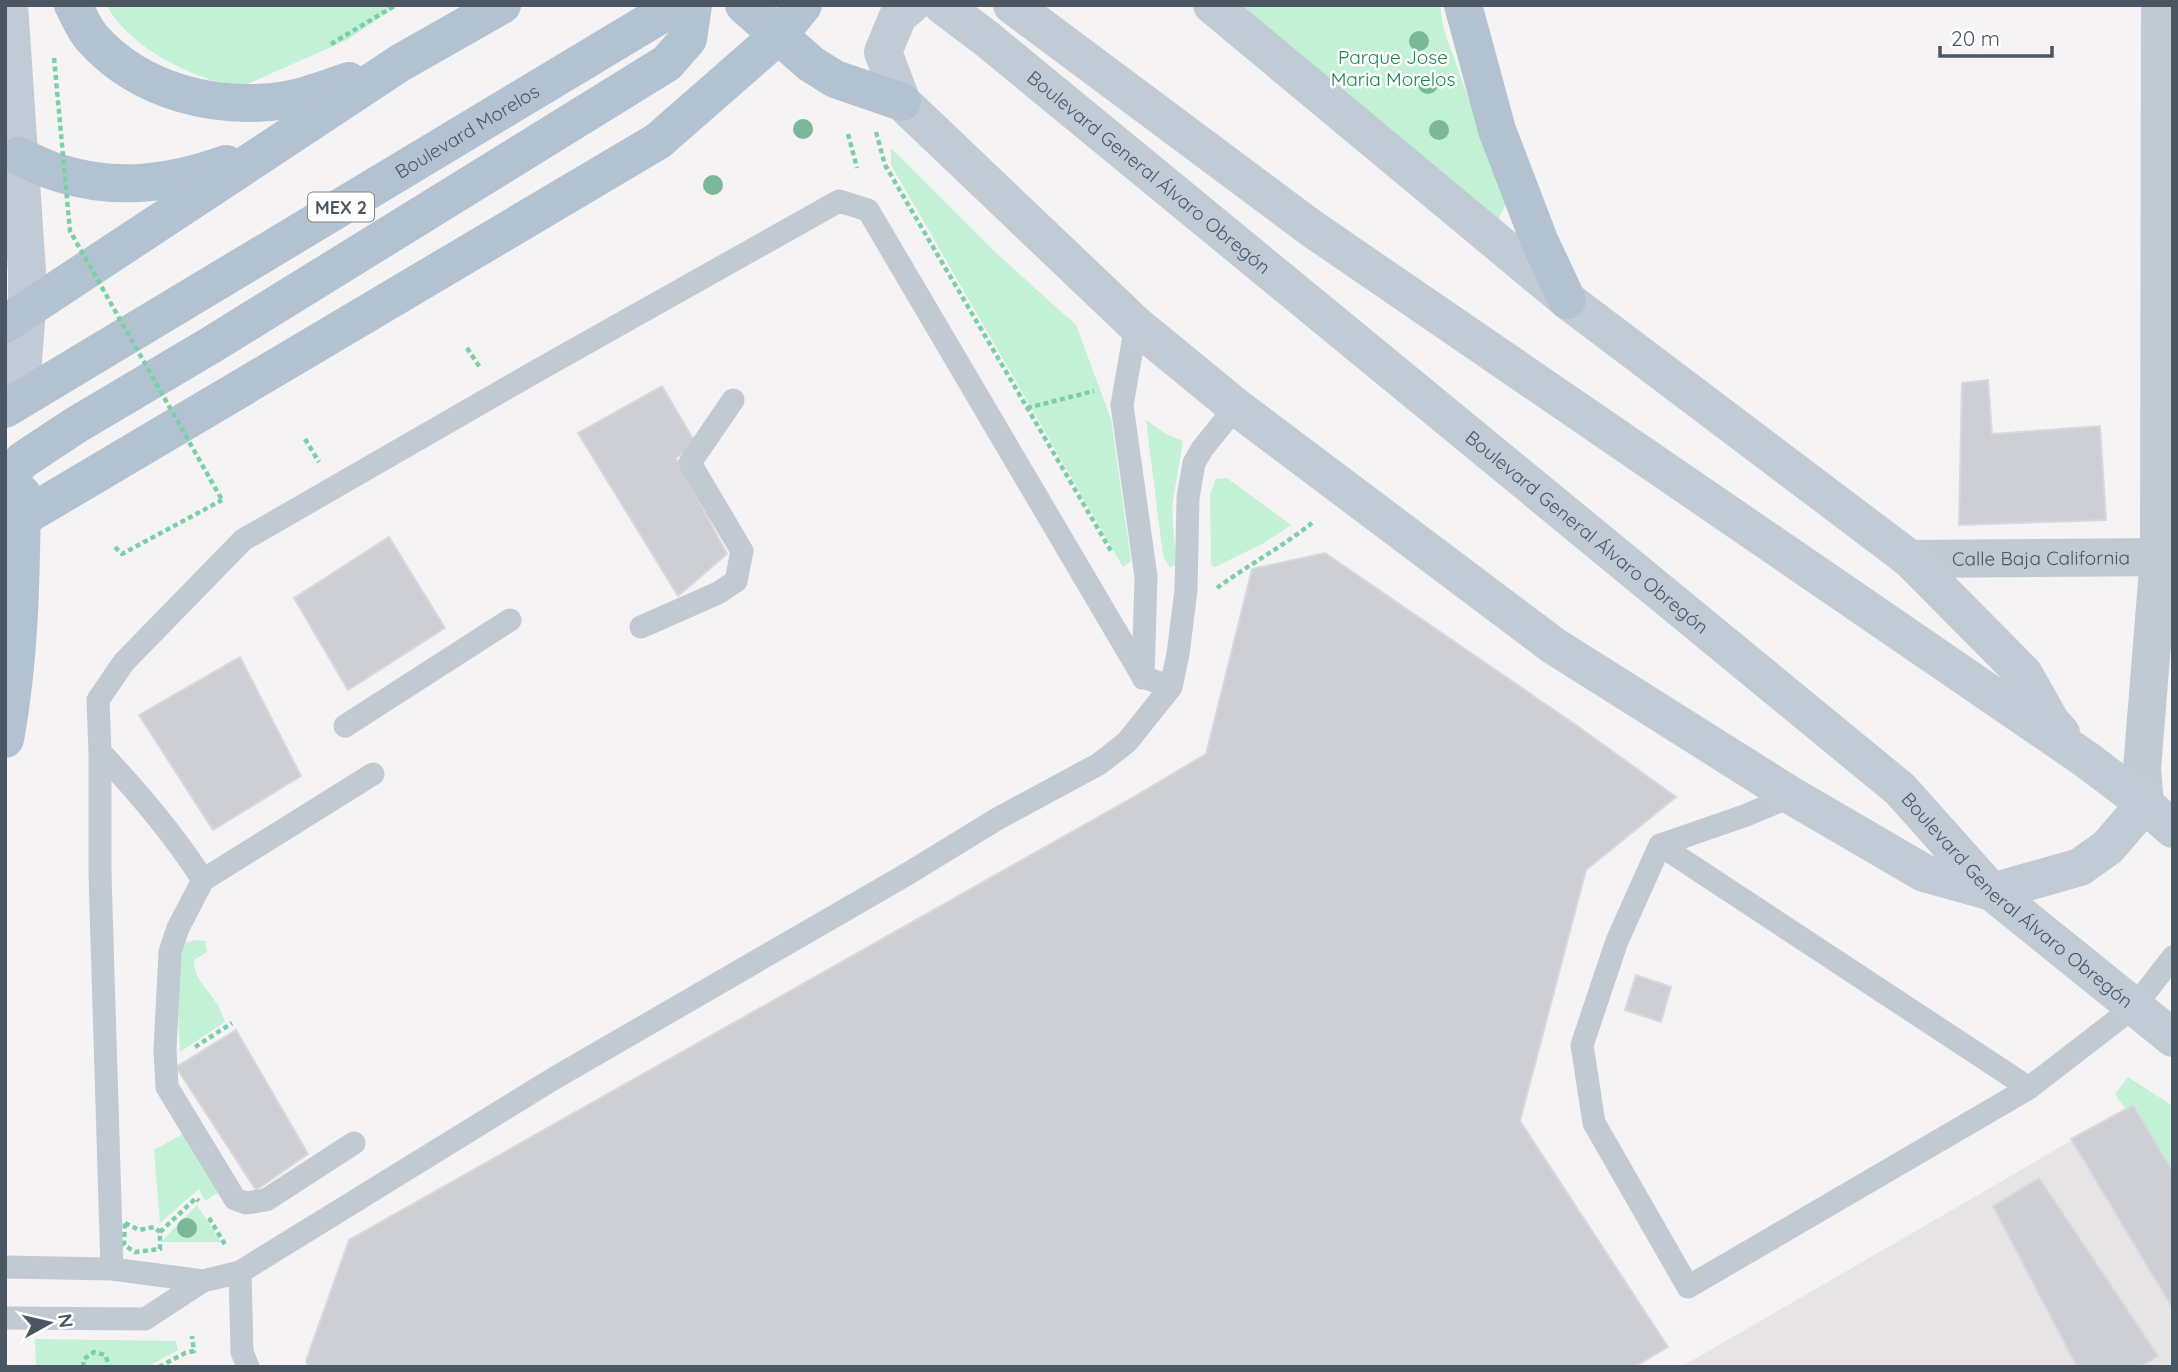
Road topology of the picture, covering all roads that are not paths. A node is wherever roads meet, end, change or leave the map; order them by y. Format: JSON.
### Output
{"nodes":[{"id":1,"x":9,"y":5,"type":"edge"},
{"id":2,"x":73,"y":5,"type":"edge"},
{"id":3,"x":502,"y":5,"type":"edge"},
{"id":4,"x":677,"y":5,"type":"edge"},
{"id":5,"x":693,"y":5,"type":"edge"},
{"id":6,"x":744,"y":5,"type":"edge"},
{"id":7,"x":803,"y":5,"type":"edge"},
{"id":8,"x":911,"y":5,"type":"edge"},
{"id":9,"x":942,"y":5,"type":"edge"},
{"id":10,"x":1212,"y":5,"type":"edge"},
{"id":11,"x":1463,"y":5,"type":"edge"},
{"id":12,"x":2160,"y":5,"type":"edge"},
{"id":13,"x":1013,"y":6,"type":"edge"},
{"id":14,"x":778,"y":36,"type":"junction"},
{"id":15,"x":400,"y":63,"type":"junction"},
{"id":16,"x":902,"y":102,"type":"junction"},
{"id":17,"x":270,"y":148,"type":"junction"},
{"id":18,"x":26,"y":151,"type":"edge"},
{"id":19,"x":1567,"y":300,"type":"junction"},
{"id":20,"x":16,"y":316,"type":"edge"},
{"id":21,"x":1136,"y":325,"type":"junction"},
{"id":22,"x":733,"y":400,"type":"dead end"},
{"id":23,"x":13,"y":404,"type":"edge"},
{"id":24,"x":1236,"y":407,"type":"junction"},
{"id":25,"x":14,"y":469,"type":"edge"},
{"id":26,"x":14,"y":522,"type":"edge"},
{"id":27,"x":2166,"y":557,"type":"edge"},
{"id":28,"x":1910,"y":559,"type":"junction"},
{"id":29,"x":510,"y":620,"type":"dead end"},
{"id":30,"x":640,"y":627,"type":"dead end"},
{"id":31,"x":1143,"y":677,"type":"junction"},
{"id":32,"x":1171,"y":687,"type":"junction"},
{"id":33,"x":1146,"y":716,"type":"junction"},
{"id":34,"x":345,"y":726,"type":"dead end"},
{"id":35,"x":5,"y":739,"type":"edge"},
{"id":36,"x":100,"y":752,"type":"junction"},
{"id":37,"x":2087,"y":760,"type":"junction"},
{"id":38,"x":373,"y":775,"type":"dead end"},
{"id":39,"x":1792,"y":796,"type":"junction"},
{"id":40,"x":2159,"y":816,"type":"edge"},
{"id":41,"x":1660,"y":845,"type":"junction"},
{"id":42,"x":203,"y":880,"type":"junction"},
{"id":43,"x":1992,"y":892,"type":"junction"},
{"id":44,"x":2173,"y":957,"type":"edge"},
{"id":45,"x":2134,"y":1007,"type":"junction"},
{"id":46,"x":2173,"y":1038,"type":"edge"},
{"id":47,"x":2029,"y":1088,"type":"junction"},
{"id":48,"x":354,"y":1143,"type":"dead end"},
{"id":49,"x":5,"y":1267,"type":"edge"},
{"id":50,"x":112,"y":1269,"type":"junction"},
{"id":51,"x":240,"y":1272,"type":"junction"},
{"id":52,"x":203,"y":1281,"type":"junction"},
{"id":53,"x":5,"y":1318,"type":"edge"},
{"id":54,"x":241,"y":1362,"type":"edge"}],
"edges":[{"from":1,"to":18,"type":"main road"},
{"from":2,"to":15,"type":"main road"},
{"from":3,"to":15,"type":"main road"},
{"from":4,"to":23,"type":"main road","name":"Boulevard Morelos","number":"MEX 2"},
{"from":5,"to":25,"type":"main road"},
{"from":6,"to":14,"type":"main road"},
{"from":7,"to":14,"type":"main road"},
{"from":8,"to":16,"type":"main road"},
{"from":9,"to":43,"type":"main road","name":"Boulevard General Álvaro Obregón"},
{"from":10,"to":19,"type":"main road"},
{"from":11,"to":19,"type":"main road"},
{"from":12,"to":27,"type":"street"},
{"from":13,"to":37,"type":"main road"},
{"from":14,"to":16,"type":"main road"},
{"from":14,"to":26,"type":"main road"},
{"from":15,"to":17,"type":"main road"},
{"from":16,"to":21,"type":"main road"},
{"from":17,"to":18,"type":"main road"},
{"from":17,"to":20,"type":"main road"},
{"from":18,"to":20,"type":"main road"},
{"from":19,"to":28,"type":"main road"},
{"from":20,"to":23,"type":"main road"},
{"from":21,"to":24,"type":"main road"},
{"from":21,"to":31,"type":"lane"},
{"from":22,"to":30,"type":"lane"},
{"from":23,"to":25,"type":"main road"},
{"from":24,"to":32,"type":"lane"},
{"from":24,"to":39,"type":"main road"},
{"from":25,"to":26,"type":"main road"},
{"from":26,"to":35,"type":"main road"},
{"from":27,"to":28,"type":"street","name":"Calle Baja California"},
{"from":27,"to":40,"type":"street"},
{"from":28,"to":37,"type":"main road"},
{"from":29,"to":34,"type":"lane"},
{"from":31,"to":32,"type":"lane"},
{"from":31,"to":33,"type":"lane"},
{"from":31,"to":36,"type":"lane"},
{"from":32,"to":33,"type":"lane"},
{"from":33,"to":51,"type":"lane"},
{"from":36,"to":42,"type":"lane"},
{"from":36,"to":50,"type":"lane"},
{"from":37,"to":40,"type":"main road"},
{"from":38,"to":42,"type":"lane"},
{"from":39,"to":41,"type":"lane"},
{"from":39,"to":43,"type":"main road"},
{"from":40,"to":43,"type":"main road"},
{"from":41,"to":47,"type":"lane"},
{"from":41,"to":47,"type":"lane"},
{"from":42,"to":48,"type":"lane"},
{"from":43,"to":45,"type":"main road","name":"Boulevard General Álvaro Obregón"},
{"from":44,"to":45,"type":"lane"},
{"from":45,"to":46,"type":"main road","name":"Boulevard General Álvaro Obregón"},
{"from":45,"to":47,"type":"lane"},
{"from":49,"to":50,"type":"lane"},
{"from":50,"to":52,"type":"lane"},
{"from":51,"to":52,"type":"lane"},
{"from":51,"to":54,"type":"lane"},
{"from":52,"to":53,"type":"lane"}]}
